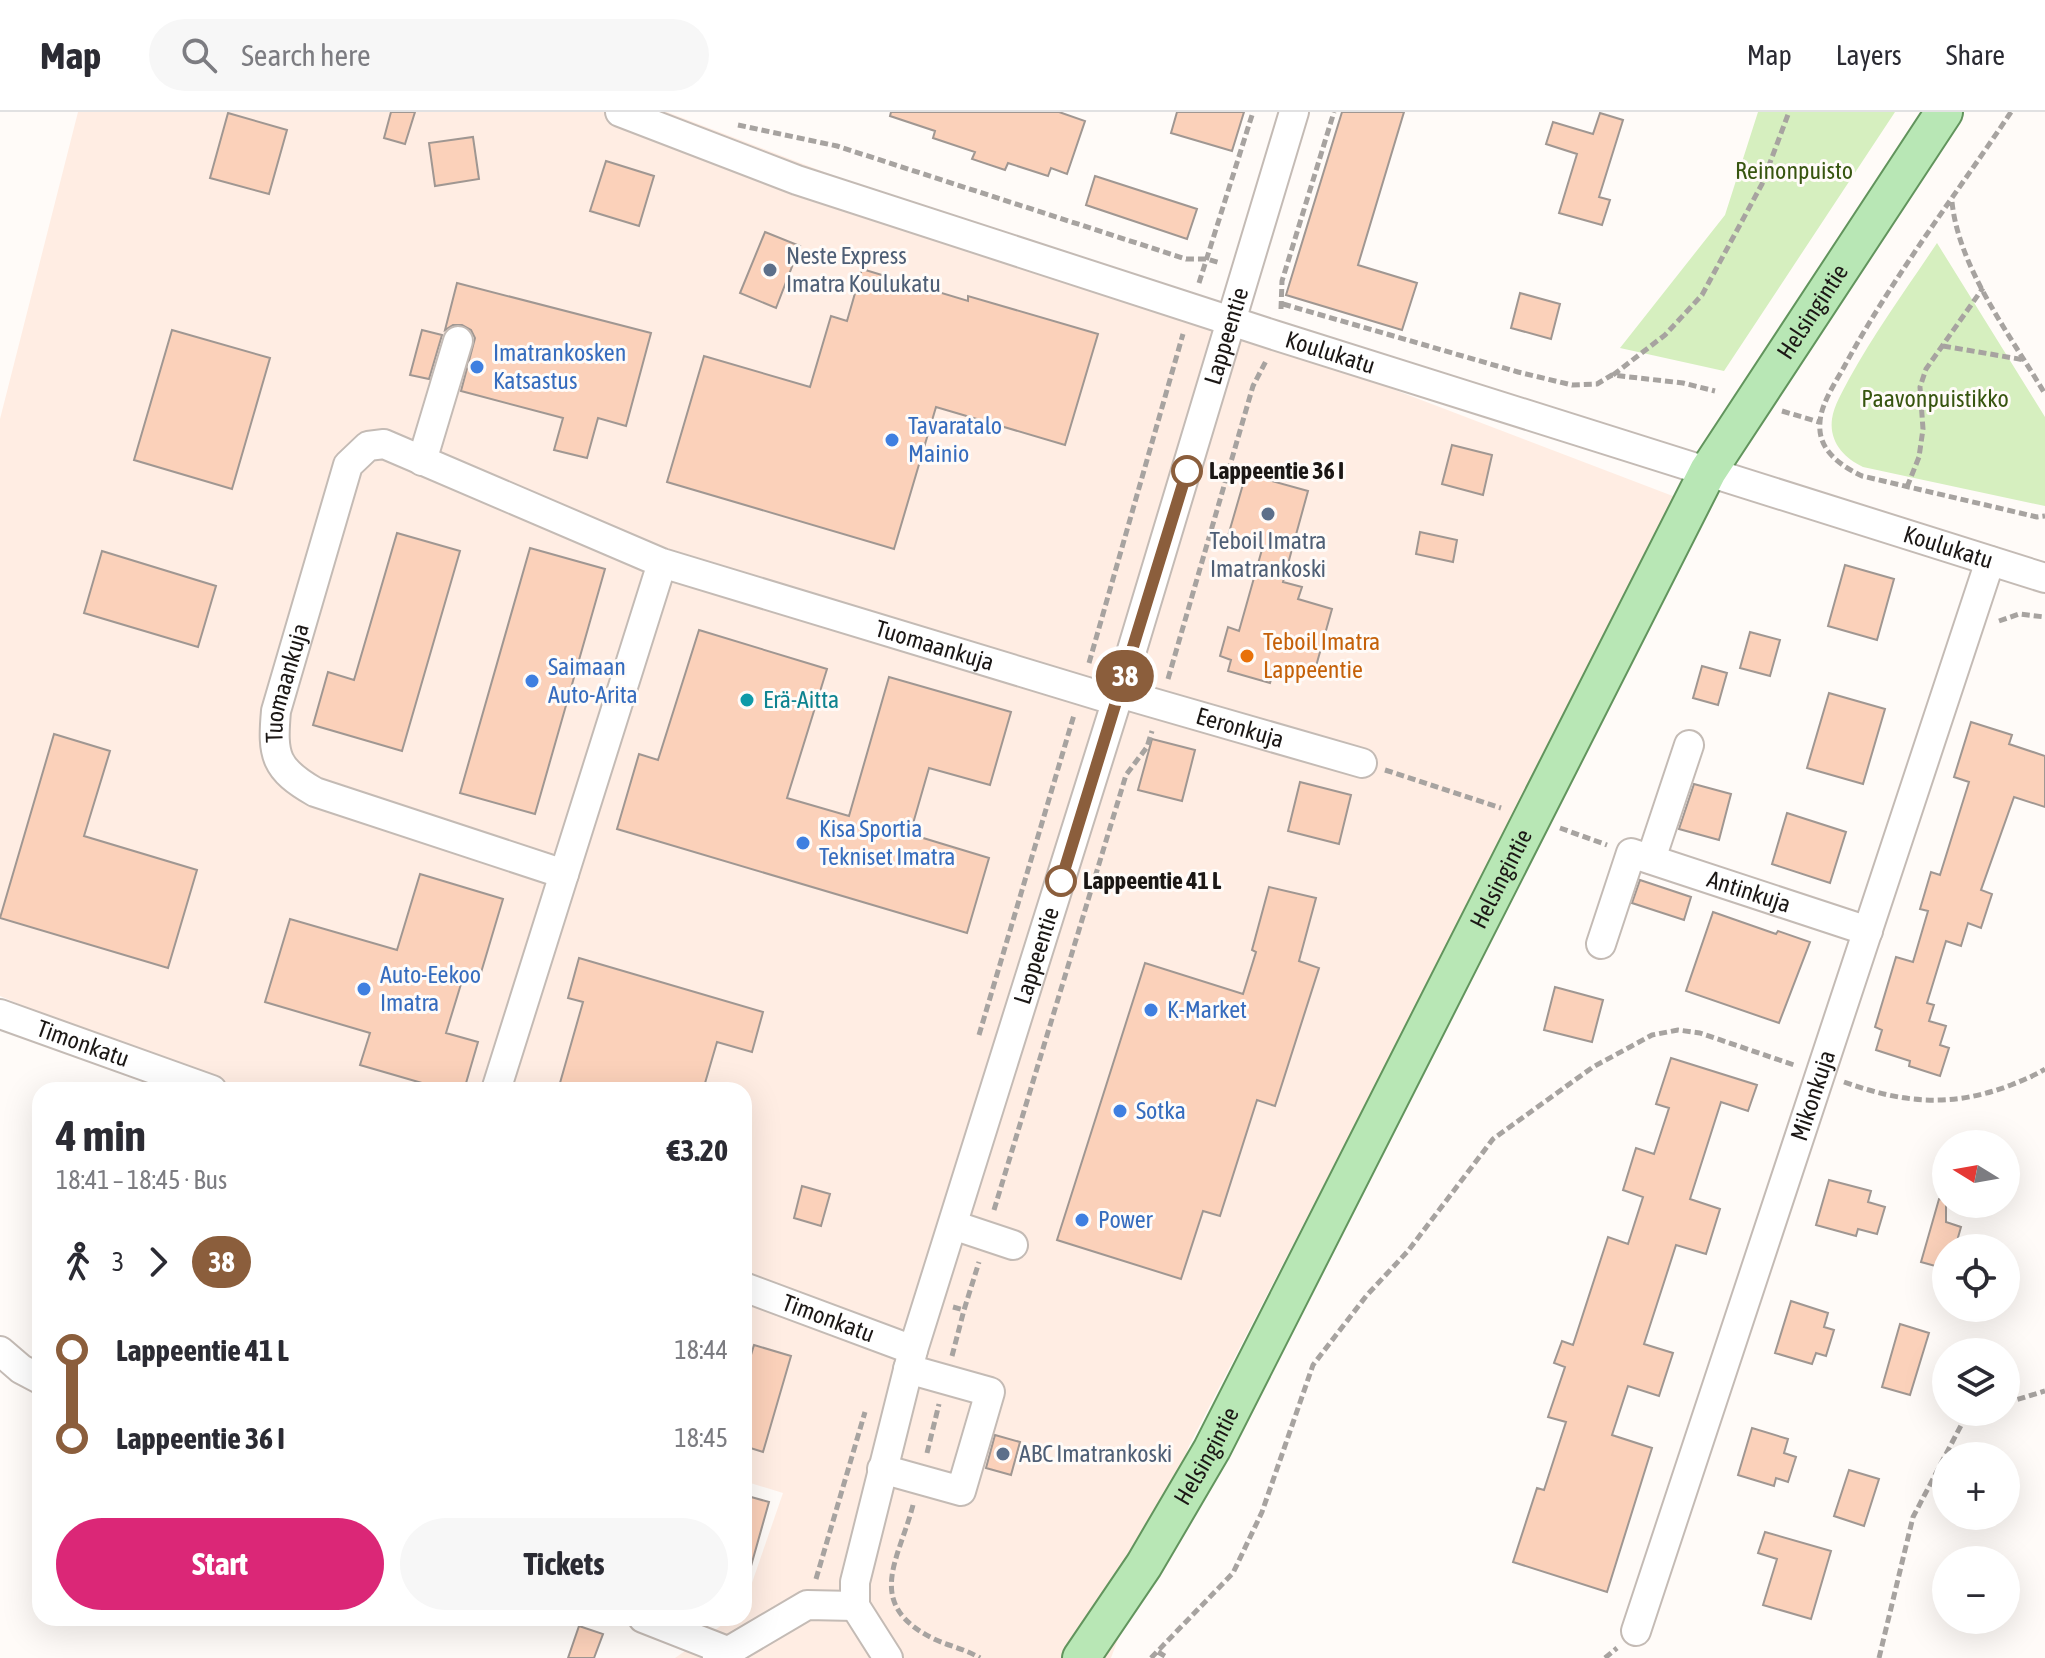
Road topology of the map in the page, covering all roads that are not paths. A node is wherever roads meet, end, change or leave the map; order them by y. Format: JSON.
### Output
{"nodes":[{"id":1,"x":620,"y":112,"type":"edge"},
{"id":2,"x":1294,"y":112,"type":"edge"},
{"id":3,"x":1944,"y":112,"type":"edge"},
{"id":4,"x":1231,"y":320,"type":"junction"},
{"id":5,"x":458,"y":341,"type":"dead end"},
{"id":6,"x":422,"y":461,"type":"junction"},
{"id":7,"x":1708,"y":471,"type":"junction"},
{"id":8,"x":1990,"y":561,"type":"junction"},
{"id":9,"x":662,"y":563,"type":"junction"},
{"id":10,"x":2041,"y":571,"type":"edge"},
{"id":11,"x":1118,"y":697,"type":"junction"},
{"id":12,"x":1689,"y":745,"type":"dead end"},
{"id":13,"x":1362,"y":763,"type":"road end"},
{"id":14,"x":1641,"y":856,"type":"junction"},
{"id":15,"x":564,"y":874,"type":"junction"},
{"id":16,"x":1868,"y":931,"type":"junction"},
{"id":17,"x":1601,"y":944,"type":"dead end"},
{"id":18,"x":0,"y":1014,"type":"edge"},
{"id":19,"x":190,"y":1082,"type":"edge"},
{"id":20,"x":499,"y":1082,"type":"edge"},
{"id":21,"x":953,"y":1225,"type":"junction"},
{"id":22,"x":1000,"y":1241,"type":"road end"},
{"id":23,"x":752,"y":1290,"type":"edge"},
{"id":24,"x":0,"y":1351,"type":"edge"},
{"id":25,"x":911,"y":1360,"type":"junction"},
{"id":26,"x":32,"y":1375,"type":"edge"},
{"id":27,"x":882,"y":1469,"type":"junction"},
{"id":28,"x":855,"y":1606,"type":"junction"},
{"id":29,"x":661,"y":1626,"type":"edge"},
{"id":30,"x":1636,"y":1631,"type":"dead end"},
{"id":31,"x":722,"y":1654,"type":"edge"},
{"id":32,"x":888,"y":1658,"type":"edge"},
{"id":33,"x":1081,"y":1658,"type":"edge"}],
"edges":[{"from":1,"to":4,"type":"street","name":"Koulukatu"},
{"from":2,"to":4,"type":"street","name":"Lappeentie"},
{"from":3,"to":7,"type":"main road","name":"Helsingintie"},
{"from":4,"to":7,"type":"street","name":"Koulukatu"},
{"from":4,"to":11,"type":"street","name":"Lappeentie"},
{"from":5,"to":6,"type":"street"},
{"from":6,"to":9,"type":"street","name":"Tuomaankuja"},
{"from":6,"to":15,"type":"street","name":"Tuomaankuja"},
{"from":7,"to":8,"type":"street","name":"Koulukatu"},
{"from":7,"to":33,"type":"main road","name":"Helsingintie"},
{"from":8,"to":10,"type":"street","name":"Koulukatu"},
{"from":8,"to":16,"type":"street","name":"Mikonkuja"},
{"from":9,"to":11,"type":"street","name":"Tuomaankuja"},
{"from":9,"to":15,"type":"street"},
{"from":11,"to":13,"type":"street","name":"Eeronkuja"},
{"from":11,"to":21,"type":"street","name":"Lappeentie"},
{"from":12,"to":14,"type":"street"},
{"from":14,"to":16,"type":"street","name":"Antinkuja"},
{"from":14,"to":17,"type":"street"},
{"from":15,"to":20,"type":"street"},
{"from":16,"to":30,"type":"street","name":"Mikonkuja"},
{"from":18,"to":19,"type":"street","name":"Timonkatu"},
{"from":21,"to":22,"type":"street"},
{"from":21,"to":25,"type":"street","name":"Lappeentie"},
{"from":23,"to":25,"type":"street","name":"Timonkatu"},
{"from":24,"to":26,"type":"street"},
{"from":25,"to":27,"type":"street","name":"Lappeentie"},
{"from":25,"to":27,"type":"street","name":"Timonkatu"},
{"from":27,"to":28,"type":"street","name":"Lappeentie"},
{"from":28,"to":31,"type":"street"},
{"from":28,"to":32,"type":"street"},
{"from":29,"to":31,"type":"street"}]}
